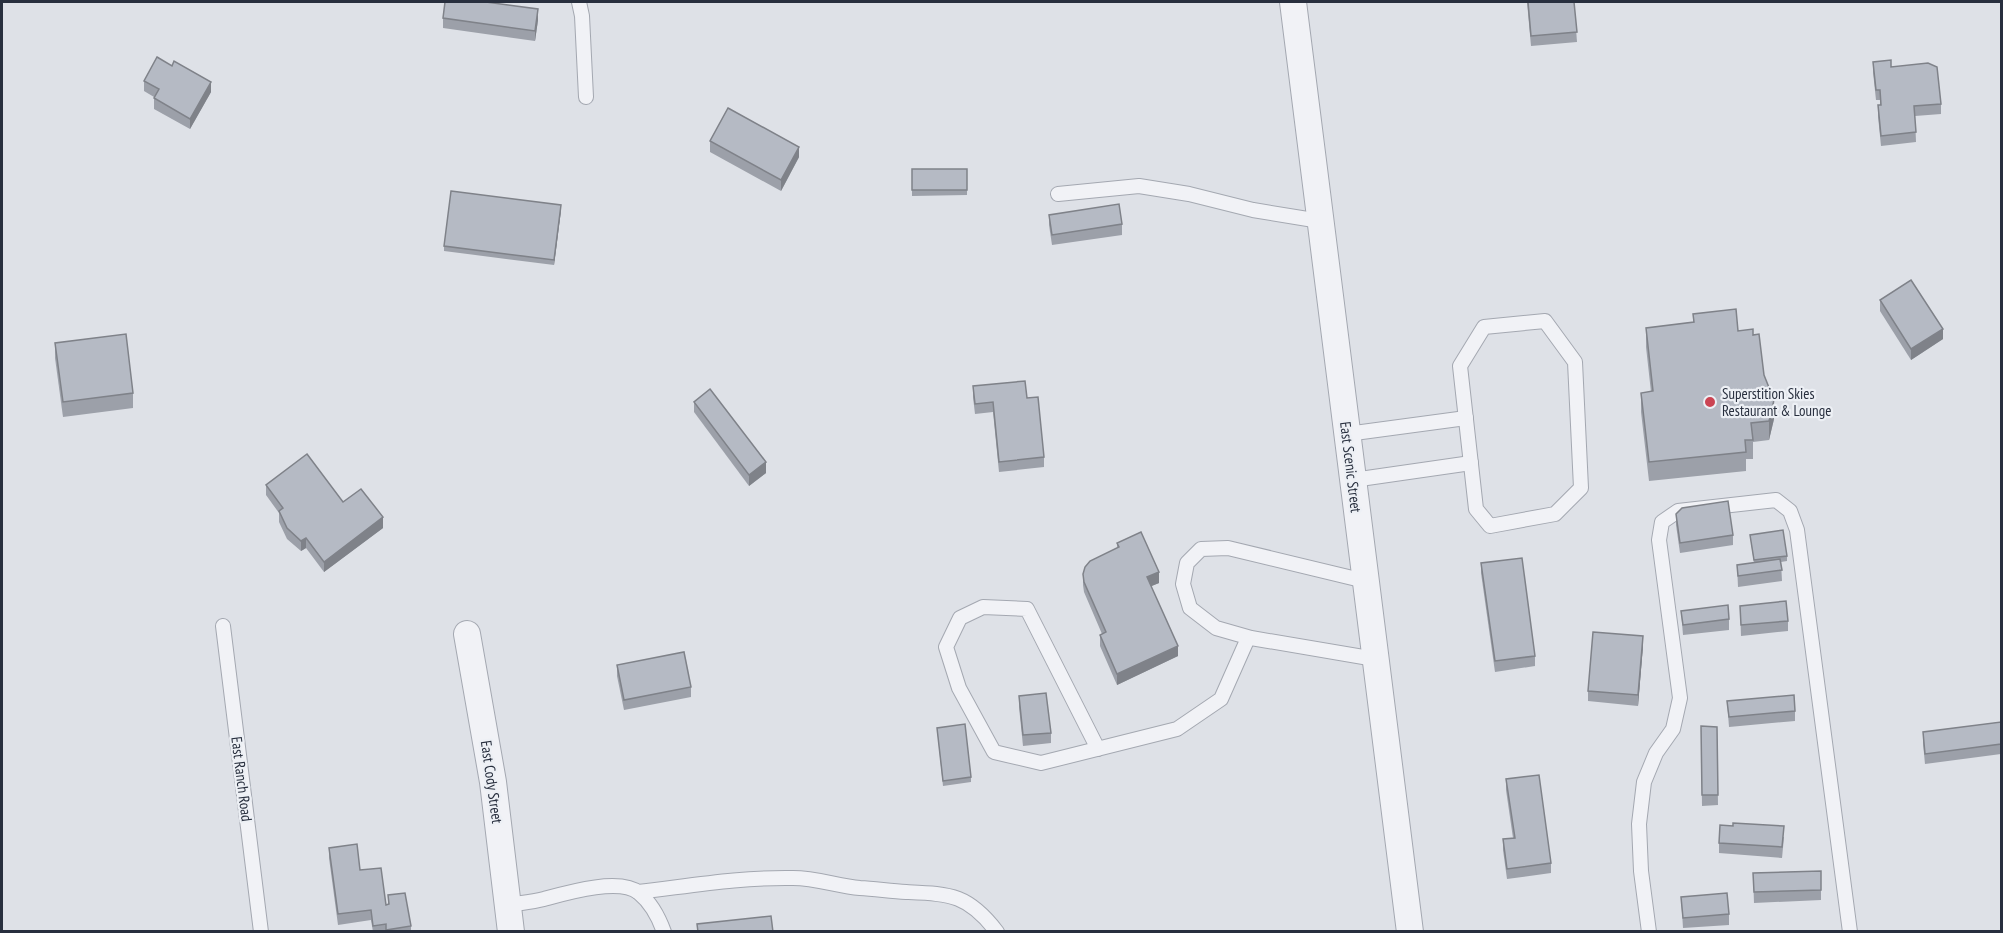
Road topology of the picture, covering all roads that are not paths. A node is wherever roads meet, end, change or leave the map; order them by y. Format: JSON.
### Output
{"nodes":[{"id":1,"x":579,"y":2,"type":"edge"},
{"id":2,"x":1293,"y":2,"type":"edge"},
{"id":3,"x":586,"y":97,"type":"dead end"},
{"id":4,"x":1058,"y":194,"type":"dead end"},
{"id":5,"x":1320,"y":221,"type":"junction"},
{"id":6,"x":1466,"y":418,"type":"junction"},
{"id":7,"x":1347,"y":434,"type":"junction"},
{"id":8,"x":1471,"y":463,"type":"junction"},
{"id":9,"x":1353,"y":480,"type":"junction"},
{"id":10,"x":1365,"y":581,"type":"junction"},
{"id":11,"x":223,"y":626,"type":"dead end"},
{"id":12,"x":467,"y":634,"type":"dead end"},
{"id":13,"x":1248,"y":638,"type":"junction"},
{"id":14,"x":1375,"y":659,"type":"junction"},
{"id":15,"x":1098,"y":749,"type":"junction"},
{"id":16,"x":638,"y":892,"type":"junction"},
{"id":17,"x":508,"y":905,"type":"junction"},
{"id":18,"x":261,"y":932,"type":"edge"},
{"id":19,"x":511,"y":932,"type":"edge"},
{"id":20,"x":664,"y":932,"type":"edge"},
{"id":21,"x":997,"y":932,"type":"edge"},
{"id":22,"x":1410,"y":932,"type":"edge"},
{"id":23,"x":1649,"y":932,"type":"edge"},
{"id":24,"x":1850,"y":932,"type":"edge"}],
"edges":[{"from":1,"to":3,"type":"lane"},
{"from":2,"to":5,"type":"street","name":"East Scenic Street"},
{"from":4,"to":5,"type":"lane"},
{"from":5,"to":7,"type":"street","name":"East Scenic Street"},
{"from":6,"to":7,"type":"lane"},
{"from":6,"to":8,"type":"lane"},
{"from":6,"to":8,"type":"lane"},
{"from":7,"to":9,"type":"street","name":"East Scenic Street"},
{"from":8,"to":9,"type":"lane"},
{"from":9,"to":10,"type":"street","name":"East Scenic Street"},
{"from":10,"to":13,"type":"lane"},
{"from":10,"to":14,"type":"street","name":"East Scenic Street"},
{"from":11,"to":18,"type":"lane","name":"East Ranch Road"},
{"from":12,"to":17,"type":"street","name":"East Cody Street"},
{"from":13,"to":14,"type":"lane"},
{"from":13,"to":15,"type":"lane"},
{"from":14,"to":22,"type":"street","name":"East Scenic Street"},
{"from":15,"to":15,"type":"lane"},
{"from":16,"to":17,"type":"lane"},
{"from":16,"to":20,"type":"lane"},
{"from":16,"to":21,"type":"lane"},
{"from":17,"to":19,"type":"street","name":"East Cody Street"},
{"from":23,"to":24,"type":"lane"}]}
